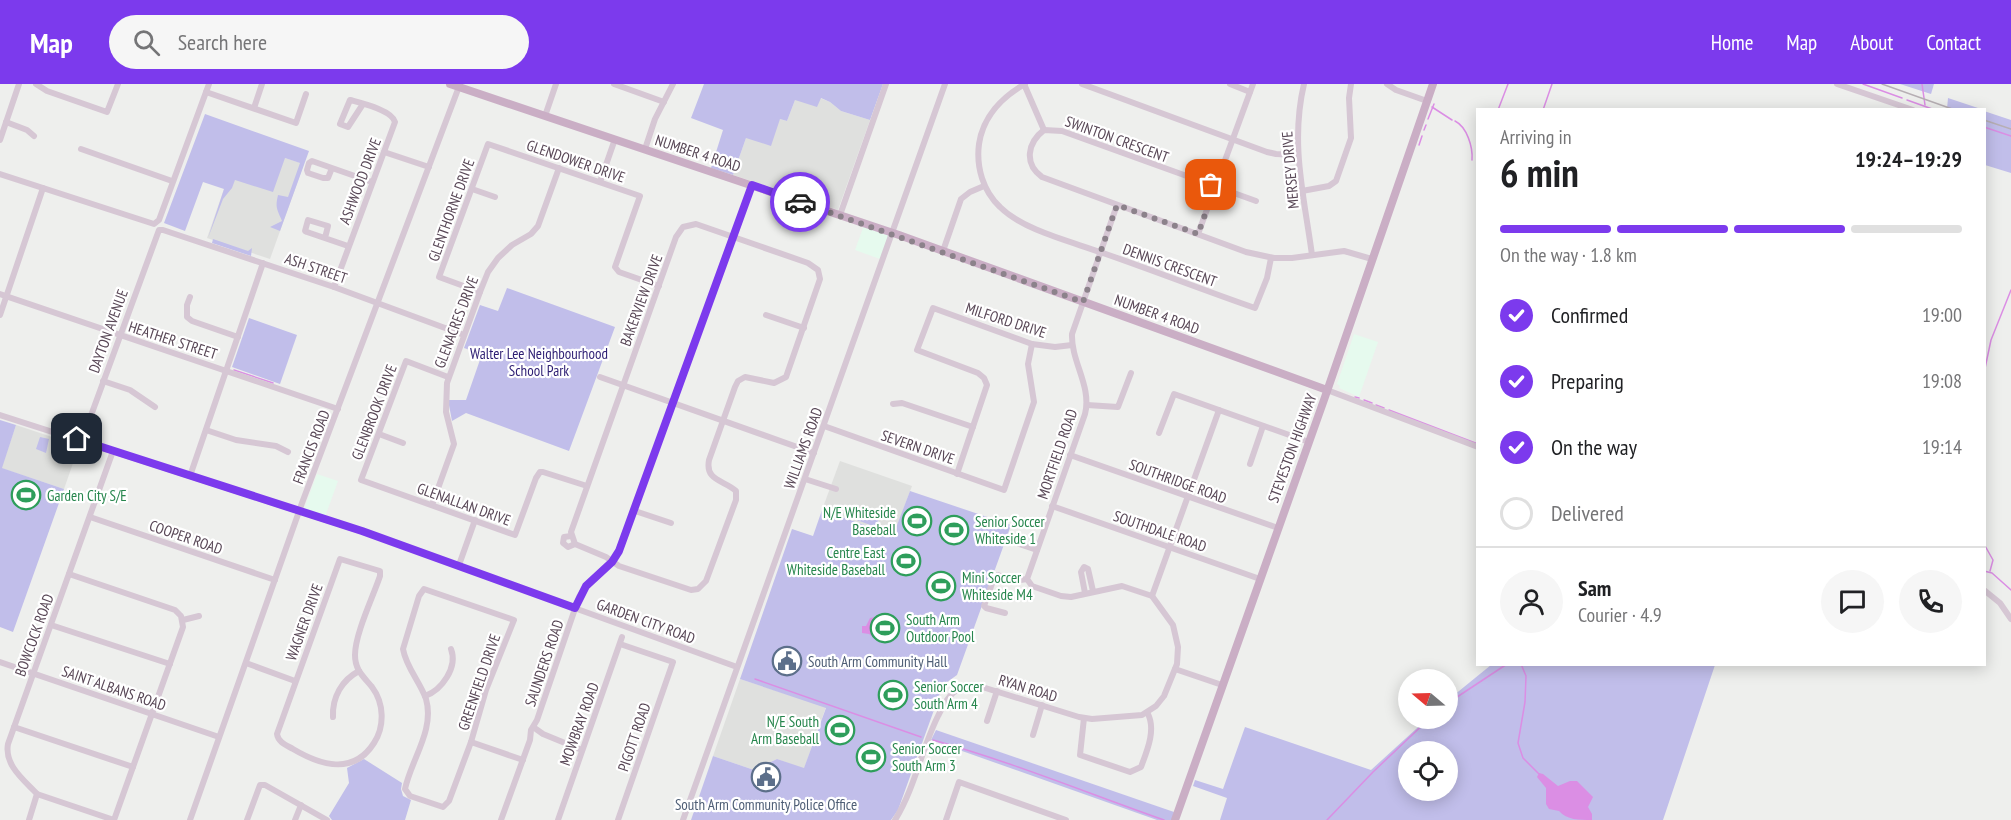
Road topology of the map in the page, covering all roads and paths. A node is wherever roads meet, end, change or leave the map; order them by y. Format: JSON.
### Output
{"nodes":[{"id":1,"x":19,"y":84,"type":"edge"},
{"id":2,"x":36,"y":84,"type":"edge"},
{"id":3,"x":118,"y":84,"type":"edge"},
{"id":4,"x":209,"y":84,"type":"edge"},
{"id":5,"x":262,"y":84,"type":"edge"},
{"id":6,"x":450,"y":84,"type":"edge"},
{"id":7,"x":556,"y":84,"type":"edge"},
{"id":8,"x":616,"y":84,"type":"edge"},
{"id":9,"x":673,"y":84,"type":"edge"},
{"id":10,"x":886,"y":84,"type":"edge"},
{"id":11,"x":945,"y":84,"type":"edge"},
{"id":12,"x":1024,"y":84,"type":"edge"},
{"id":13,"x":1082,"y":84,"type":"edge"},
{"id":14,"x":1230,"y":84,"type":"edge"},
{"id":15,"x":1253,"y":84,"type":"edge"},
{"id":16,"x":1304,"y":84,"type":"edge"},
{"id":17,"x":1351,"y":84,"type":"edge"},
{"id":18,"x":1387,"y":84,"type":"edge"},
{"id":19,"x":1433,"y":84,"type":"edge"},
{"id":20,"x":1841,"y":85,"type":"edge"},
{"id":21,"x":460,"y":86,"type":"edge"},
{"id":22,"x":206,"y":92,"type":"junction"},
{"id":23,"x":1250,"y":92,"type":"junction"},
{"id":24,"x":306,"y":94,"type":"dead end"},
{"id":25,"x":1427,"y":101,"type":"junction"},
{"id":26,"x":664,"y":102,"type":"junction"},
{"id":27,"x":363,"y":104,"type":"junction"},
{"id":28,"x":254,"y":108,"type":"junction"},
{"id":29,"x":1907,"y":108,"type":"edge"},
{"id":30,"x":545,"y":116,"type":"junction"},
{"id":31,"x":6,"y":122,"type":"junction"},
{"id":32,"x":1044,"y":130,"type":"junction"},
{"id":33,"x":34,"y":135,"type":"dead end"},
{"id":34,"x":1233,"y":139,"type":"junction"},
{"id":35,"x":0,"y":140,"type":"edge"},
{"id":36,"x":615,"y":140,"type":"junction"},
{"id":37,"x":488,"y":144,"type":"joint"},
{"id":38,"x":81,"y":149,"type":"dead end"},
{"id":39,"x":645,"y":149,"type":"junction"},
{"id":40,"x":384,"y":152,"type":"junction"},
{"id":41,"x":1297,"y":154,"type":"junction"},
{"id":42,"x":429,"y":167,"type":"junction"},
{"id":43,"x":332,"y":168,"type":"dead end"},
{"id":44,"x":559,"y":168,"type":"junction"},
{"id":45,"x":0,"y":174,"type":"edge"},
{"id":46,"x":172,"y":181,"type":"junction"},
{"id":47,"x":372,"y":182,"type":"junction"},
{"id":48,"x":600,"y":182,"type":"junction"},
{"id":49,"x":752,"y":185,"type":"junction"},
{"id":50,"x":984,"y":186,"type":"junction"},
{"id":51,"x":1215,"y":187,"type":"junction"},
{"id":52,"x":44,"y":188,"type":"junction"},
{"id":53,"x":472,"y":189,"type":"junction"},
{"id":54,"x":1302,"y":191,"type":"junction"},
{"id":55,"x":495,"y":197,"type":"dead end"},
{"id":56,"x":1256,"y":201,"type":"dead end"},
{"id":57,"x":1117,"y":205,"type":"junction"},
{"id":58,"x":840,"y":215,"type":"junction"},
{"id":59,"x":159,"y":230,"type":"joint"},
{"id":60,"x":893,"y":233,"type":"junction"},
{"id":61,"x":1198,"y":234,"type":"junction"},
{"id":62,"x":734,"y":236,"type":"junction"},
{"id":63,"x":325,"y":238,"type":"dead end"},
{"id":64,"x":348,"y":246,"type":"junction"},
{"id":65,"x":942,"y":251,"type":"junction"},
{"id":66,"x":1100,"y":252,"type":"junction"},
{"id":67,"x":1312,"y":255,"type":"junction"},
{"id":68,"x":1271,"y":258,"type":"junction"},
{"id":69,"x":1372,"y":259,"type":"junction"},
{"id":70,"x":263,"y":263,"type":"junction"},
{"id":71,"x":659,"y":286,"type":"junction"},
{"id":72,"x":334,"y":287,"type":"junction"},
{"id":73,"x":480,"y":292,"type":"junction"},
{"id":74,"x":3,"y":295,"type":"edge"},
{"id":75,"x":190,"y":297,"type":"dead end"},
{"id":76,"x":1083,"y":302,"type":"junction"},
{"id":77,"x":379,"y":303,"type":"junction"},
{"id":78,"x":0,"y":315,"type":"edge"},
{"id":79,"x":766,"y":315,"type":"dead end"},
{"id":80,"x":804,"y":328,"type":"junction"},
{"id":81,"x":119,"y":334,"type":"junction"},
{"id":82,"x":464,"y":335,"type":"junction"},
{"id":83,"x":238,"y":337,"type":"junction"},
{"id":84,"x":1032,"y":344,"type":"junction"},
{"id":85,"x":1072,"y":345,"type":"junction"},
{"id":86,"x":227,"y":370,"type":"junction"},
{"id":87,"x":1131,"y":373,"type":"dead end"},
{"id":88,"x":448,"y":377,"type":"junction"},
{"id":89,"x":600,"y":377,"type":"dead end"},
{"id":90,"x":104,"y":381,"type":"junction"},
{"id":91,"x":623,"y":386,"type":"junction"},
{"id":92,"x":1327,"y":390,"type":"junction"},
{"id":93,"x":673,"y":404,"type":"junction"},
{"id":94,"x":893,"y":404,"type":"dead end"},
{"id":95,"x":1087,"y":405,"type":"junction"},
{"id":96,"x":155,"y":406,"type":"dead end"},
{"id":97,"x":338,"y":409,"type":"junction"},
{"id":98,"x":1219,"y":410,"type":"junction"},
{"id":99,"x":0,"y":414,"type":"edge"},
{"id":100,"x":723,"y":421,"type":"junction"},
{"id":101,"x":824,"y":426,"type":"junction"},
{"id":102,"x":1263,"y":426,"type":"junction"},
{"id":103,"x":973,"y":427,"type":"junction"},
{"id":104,"x":206,"y":430,"type":"junction"},
{"id":105,"x":1159,"y":433,"type":"dead end"},
{"id":106,"x":379,"y":434,"type":"junction"},
{"id":107,"x":82,"y":440,"type":"junction"},
{"id":108,"x":1309,"y":442,"type":"junction"},
{"id":109,"x":403,"y":443,"type":"dead end"},
{"id":110,"x":1476,"y":446,"type":"edge"},
{"id":111,"x":113,"y":451,"type":"junction"},
{"id":112,"x":288,"y":452,"type":"dead end"},
{"id":113,"x":814,"y":453,"type":"junction"},
{"id":114,"x":1070,"y":455,"type":"junction"},
{"id":115,"x":1250,"y":464,"type":"dead end"},
{"id":116,"x":957,"y":474,"type":"junction"},
{"id":117,"x":190,"y":476,"type":"junction"},
{"id":118,"x":805,"y":479,"type":"junction"},
{"id":119,"x":361,"y":480,"type":"joint"},
{"id":120,"x":587,"y":486,"type":"junction"},
{"id":121,"x":836,"y":489,"type":"dead end"},
{"id":122,"x":1188,"y":497,"type":"junction"},
{"id":123,"x":432,"y":505,"type":"junction"},
{"id":124,"x":1052,"y":506,"type":"junction"},
{"id":125,"x":634,"y":511,"type":"junction"},
{"id":126,"x":299,"y":512,"type":"junction"},
{"id":127,"x":90,"y":517,"type":"junction"},
{"id":128,"x":475,"y":520,"type":"junction"},
{"id":129,"x":671,"y":523,"type":"dead end"},
{"id":130,"x":1278,"y":528,"type":"junction"},
{"id":131,"x":571,"y":536,"type":"junction"},
{"id":132,"x":1011,"y":541,"type":"dead end"},
{"id":133,"x":575,"y":544,"type":"junction"},
{"id":134,"x":1170,"y":548,"type":"junction"},
{"id":135,"x":1037,"y":550,"type":"junction"},
{"id":136,"x":612,"y":562,"type":"junction"},
{"id":137,"x":459,"y":565,"type":"junction"},
{"id":138,"x":69,"y":574,"type":"junction"},
{"id":139,"x":1027,"y":579,"type":"junction"},
{"id":140,"x":1260,"y":579,"type":"junction"},
{"id":141,"x":275,"y":580,"type":"junction"},
{"id":142,"x":1094,"y":591,"type":"junction"},
{"id":143,"x":1986,"y":592,"type":"edge"},
{"id":144,"x":1085,"y":593,"type":"junction"},
{"id":145,"x":1152,"y":596,"type":"junction"},
{"id":146,"x":575,"y":608,"type":"junction"},
{"id":147,"x":1005,"y":613,"type":"dead end"},
{"id":148,"x":199,"y":616,"type":"dead end"},
{"id":149,"x":182,"y":618,"type":"junction"},
{"id":150,"x":2011,"y":619,"type":"edge"},
{"id":151,"x":51,"y":625,"type":"junction"},
{"id":152,"x":622,"y":637,"type":"dead end"},
{"id":153,"x":620,"y":644,"type":"junction"},
{"id":154,"x":452,"y":648,"type":"dead end"},
{"id":155,"x":0,"y":662,"type":"edge"},
{"id":156,"x":673,"y":662,"type":"joint"},
{"id":157,"x":246,"y":663,"type":"junction"},
{"id":158,"x":170,"y":664,"type":"junction"},
{"id":159,"x":737,"y":667,"type":"junction"},
{"id":160,"x":1175,"y":669,"type":"junction"},
{"id":161,"x":359,"y":671,"type":"junction"},
{"id":162,"x":33,"y":673,"type":"junction"},
{"id":163,"x":295,"y":681,"type":"junction"},
{"id":164,"x":1222,"y":685,"type":"junction"},
{"id":165,"x":997,"y":691,"type":"junction"},
{"id":166,"x":425,"y":696,"type":"junction"},
{"id":167,"x":1042,"y":705,"type":"junction"},
{"id":168,"x":152,"y":714,"type":"junction"},
{"id":169,"x":1148,"y":714,"type":"junction"},
{"id":170,"x":333,"y":717,"type":"dead end"},
{"id":171,"x":1084,"y":718,"type":"junction"},
{"id":172,"x":987,"y":721,"type":"dead end"},
{"id":173,"x":14,"y":727,"type":"junction"},
{"id":174,"x":533,"y":733,"type":"junction"},
{"id":175,"x":1032,"y":735,"type":"dead end"},
{"id":176,"x":219,"y":737,"type":"junction"},
{"id":177,"x":471,"y":742,"type":"junction"},
{"id":178,"x":582,"y":750,"type":"junction"},
{"id":179,"x":523,"y":760,"type":"junction"},
{"id":180,"x":133,"y":767,"type":"junction"},
{"id":181,"x":37,"y":794,"type":"junction"},
{"id":182,"x":301,"y":805,"type":"junction"},
{"id":183,"x":29,"y":820,"type":"edge"},
{"id":184,"x":114,"y":820,"type":"edge"},
{"id":185,"x":190,"y":820,"type":"edge"},
{"id":186,"x":247,"y":820,"type":"edge"},
{"id":187,"x":295,"y":820,"type":"edge"},
{"id":188,"x":327,"y":820,"type":"edge"},
{"id":189,"x":501,"y":820,"type":"edge"},
{"id":190,"x":558,"y":820,"type":"edge"},
{"id":191,"x":618,"y":820,"type":"edge"},
{"id":192,"x":683,"y":820,"type":"edge"},
{"id":193,"x":896,"y":820,"type":"edge"},
{"id":194,"x":946,"y":820,"type":"edge"},
{"id":195,"x":1066,"y":820,"type":"edge"},
{"id":196,"x":1175,"y":820,"type":"edge"}],
"edges":[{"from":1,"to":31,"type":"street"},
{"from":2,"to":3,"type":"street"},
{"from":4,"to":22,"type":"street"},
{"from":5,"to":28,"type":"street"},
{"from":6,"to":21,"type":"main road","name":"NUMBER 4 ROAD"},
{"from":7,"to":30,"type":"street"},
{"from":8,"to":26,"type":"street"},
{"from":9,"to":26,"type":"street"},
{"from":10,"to":58,"type":"street"},
{"from":11,"to":60,"type":"street","name":"WILLIAMS ROAD"},
{"from":12,"to":32,"type":"street"},
{"from":12,"to":50,"type":"street","name":"DENNIS CRESCENT"},
{"from":13,"to":34,"type":"street"},
{"from":14,"to":23,"type":"street"},
{"from":15,"to":23,"type":"street"},
{"from":16,"to":41,"type":"street","name":"MERSEY DRIVE"},
{"from":17,"to":54,"type":"street"},
{"from":18,"to":25,"type":"street"},
{"from":19,"to":25,"type":"main road","name":"STEVESTON HIGHWAY"},
{"from":20,"to":29,"type":"street"},
{"from":21,"to":30,"type":"main road","name":"NUMBER 4 ROAD"},
{"from":21,"to":42,"type":"street","name":"FRANCIS ROAD"},
{"from":22,"to":28,"type":"street"},
{"from":22,"to":46,"type":"street"},
{"from":23,"to":34,"type":"street"},
{"from":24,"to":28,"type":"street"},
{"from":25,"to":69,"type":"main road","name":"STEVESTON HIGHWAY"},
{"from":26,"to":39,"type":"street"},
{"from":27,"to":27,"type":"street","name":"ASHWOOD DRIVE"},
{"from":27,"to":40,"type":"street","name":"ASHWOOD DRIVE"},
{"from":30,"to":36,"type":"main road","name":"NUMBER 4 ROAD"},
{"from":31,"to":33,"type":"street"},
{"from":31,"to":35,"type":"street"},
{"from":32,"to":51,"type":"street","name":"SWINTON CRESCENT"},
{"from":32,"to":57,"type":"street","name":"SWINTON CRESCENT"},
{"from":34,"to":41,"type":"street"},
{"from":34,"to":51,"type":"street"},
{"from":36,"to":39,"type":"main road","name":"NUMBER 4 ROAD"},
{"from":36,"to":48,"type":"street"},
{"from":37,"to":44,"type":"street","name":"GLENDOWER DRIVE"},
{"from":37,"to":53,"type":"street","name":"GLENTHORNE DRIVE"},
{"from":38,"to":46,"type":"street"},
{"from":39,"to":49,"type":"main road","name":"NUMBER 4 ROAD"},
{"from":40,"to":42,"type":"street"},
{"from":40,"to":47,"type":"street","name":"ASHWOOD DRIVE"},
{"from":41,"to":54,"type":"street","name":"MERSEY DRIVE"},
{"from":42,"to":77,"type":"street","name":"FRANCIS ROAD"},
{"from":43,"to":47,"type":"street"},
{"from":44,"to":48,"type":"street","name":"GLENDOWER DRIVE"},
{"from":44,"to":73,"type":"street","name":"GLENACRES DRIVE"},
{"from":45,"to":52,"type":"street"},
{"from":46,"to":52,"type":"street"},
{"from":47,"to":64,"type":"street","name":"ASHWOOD DRIVE"},
{"from":48,"to":71,"type":"street","name":"GLENDOWER DRIVE"},
{"from":49,"to":58,"type":"main road","name":"NUMBER 4 ROAD"},
{"from":49,"to":62,"type":"street","name":"SAUNDERS ROAD"},
{"from":50,"to":65,"type":"street"},
{"from":50,"to":66,"type":"street","name":"DENNIS CRESCENT"},
{"from":51,"to":56,"type":"street","name":"SWINTON CRESCENT"},
{"from":51,"to":61,"type":"street"},
{"from":52,"to":74,"type":"street"},
{"from":53,"to":55,"type":"street"},
{"from":53,"to":73,"type":"street","name":"GLENTHORNE DRIVE"},
{"from":54,"to":67,"type":"street","name":"MERSEY DRIVE"},
{"from":57,"to":61,"type":"street","name":"SWINTON CRESCENT"},
{"from":57,"to":66,"type":"street","name":"MORTFIELD ROAD"},
{"from":58,"to":60,"type":"main road","name":"NUMBER 4 ROAD"},
{"from":59,"to":70,"type":"street","name":"ASH STREET"},
{"from":59,"to":81,"type":"street","name":"DAYTON AVENUE"},
{"from":60,"to":65,"type":"main road","name":"NUMBER 4 ROAD"},
{"from":60,"to":101,"type":"street","name":"WILLIAMS ROAD"},
{"from":61,"to":68,"type":"street","name":"SWINTON CRESCENT"},
{"from":62,"to":71,"type":"street","name":"BAKERVIEW DRIVE"},
{"from":62,"to":80,"type":"street"},
{"from":62,"to":93,"type":"street","name":"SAUNDERS ROAD"},
{"from":63,"to":64,"type":"street"},
{"from":64,"to":72,"type":"street","name":"ASHWOOD DRIVE"},
{"from":65,"to":76,"type":"main road","name":"NUMBER 4 ROAD"},
{"from":66,"to":68,"type":"street","name":"DENNIS CRESCENT"},
{"from":66,"to":76,"type":"street","name":"MORTFIELD ROAD"},
{"from":67,"to":68,"type":"street","name":"SWINTON CRESCENT"},
{"from":67,"to":69,"type":"street","name":"SWINTON CRESCENT"},
{"from":69,"to":92,"type":"main road","name":"STEVESTON HIGHWAY"},
{"from":70,"to":72,"type":"street","name":"ASH STREET"},
{"from":70,"to":83,"type":"street"},
{"from":71,"to":91,"type":"street","name":"BAKERVIEW DRIVE"},
{"from":72,"to":77,"type":"street","name":"ASH STREET"},
{"from":73,"to":82,"type":"street","name":"GLENACRES DRIVE"},
{"from":74,"to":78,"type":"street"},
{"from":74,"to":81,"type":"street","name":"HEATHER STREET"},
{"from":75,"to":83,"type":"street"},
{"from":76,"to":85,"type":"street","name":"MORTFIELD ROAD"},
{"from":76,"to":92,"type":"main road","name":"NUMBER 4 ROAD"},
{"from":77,"to":82,"type":"street","name":"ASH STREET"},
{"from":77,"to":97,"type":"street","name":"FRANCIS ROAD"},
{"from":79,"to":80,"type":"street"},
{"from":80,"to":100,"type":"street"},
{"from":81,"to":86,"type":"street","name":"HEATHER STREET"},
{"from":81,"to":90,"type":"street","name":"DAYTON AVENUE"},
{"from":82,"to":88,"type":"street","name":"GLENACRES DRIVE"},
{"from":83,"to":86,"type":"street"},
{"from":84,"to":85,"type":"street","name":"MILFORD DRIVE"},
{"from":84,"to":103,"type":"street","name":"MILFORD DRIVE"},
{"from":84,"to":116,"type":"street","name":"SEVERN DRIVE"},
{"from":85,"to":95,"type":"street","name":"MORTFIELD ROAD"},
{"from":86,"to":97,"type":"street","name":"HEATHER STREET"},
{"from":86,"to":104,"type":"street"},
{"from":87,"to":95,"type":"street"},
{"from":88,"to":106,"type":"street","name":"GLENBROOK DRIVE"},
{"from":88,"to":123,"type":"street","name":"GLENACRES DRIVE"},
{"from":89,"to":91,"type":"street"},
{"from":90,"to":96,"type":"street"},
{"from":90,"to":107,"type":"street","name":"DAYTON AVENUE"},
{"from":91,"to":93,"type":"street"},
{"from":91,"to":120,"type":"street","name":"BAKERVIEW DRIVE"},
{"from":92,"to":108,"type":"main road","name":"STEVESTON HIGHWAY"},
{"from":92,"to":110,"type":"street","name":"NUMBER 4 ROAD"},
{"from":93,"to":100,"type":"street"},
{"from":93,"to":125,"type":"street","name":"SAUNDERS ROAD"},
{"from":94,"to":103,"type":"street"},
{"from":95,"to":114,"type":"street","name":"MORTFIELD ROAD"},
{"from":97,"to":126,"type":"street","name":"FRANCIS ROAD"},
{"from":98,"to":102,"type":"street"},
{"from":98,"to":105,"type":"street"},
{"from":98,"to":122,"type":"street"},
{"from":99,"to":107,"type":"street","name":"GARDEN CITY ROAD"},
{"from":100,"to":113,"type":"street"},
{"from":100,"to":136,"type":"street"},
{"from":101,"to":113,"type":"street","name":"WILLIAMS ROAD"},
{"from":101,"to":116,"type":"street","name":"SEVERN DRIVE"},
{"from":102,"to":108,"type":"street"},
{"from":102,"to":115,"type":"street"},
{"from":103,"to":116,"type":"street"},
{"from":104,"to":112,"type":"street"},
{"from":104,"to":117,"type":"street"},
{"from":106,"to":109,"type":"street"},
{"from":106,"to":119,"type":"street","name":"GLENBROOK DRIVE"},
{"from":107,"to":111,"type":"street","name":"GARDEN CITY ROAD"},
{"from":108,"to":130,"type":"main road","name":"STEVESTON HIGHWAY"},
{"from":111,"to":117,"type":"street","name":"GARDEN CITY ROAD"},
{"from":111,"to":127,"type":"street","name":"BOWCOCK ROAD"},
{"from":113,"to":118,"type":"street","name":"WILLIAMS ROAD"},
{"from":114,"to":122,"type":"street","name":"SOUTHRIDGE ROAD"},
{"from":114,"to":124,"type":"street","name":"MORTFIELD ROAD"},
{"from":117,"to":126,"type":"street","name":"GARDEN CITY ROAD"},
{"from":118,"to":121,"type":"street"},
{"from":118,"to":159,"type":"street","name":"WILLIAMS ROAD"},
{"from":119,"to":123,"type":"street","name":"GLENALLAN DRIVE"},
{"from":120,"to":128,"type":"street","name":"GLENALLAN DRIVE"},
{"from":120,"to":131,"type":"street","name":"BAKERVIEW DRIVE"},
{"from":122,"to":130,"type":"street","name":"SOUTHRIDGE ROAD"},
{"from":122,"to":134,"type":"street"},
{"from":123,"to":128,"type":"street","name":"GLENALLAN DRIVE"},
{"from":124,"to":134,"type":"street","name":"SOUTHDALE ROAD"},
{"from":124,"to":135,"type":"street","name":"MORTFIELD ROAD"},
{"from":125,"to":129,"type":"street"},
{"from":125,"to":136,"type":"street","name":"SAUNDERS ROAD"},
{"from":126,"to":137,"type":"street","name":"GARDEN CITY ROAD"},
{"from":126,"to":141,"type":"street","name":"FRANCIS ROAD"},
{"from":127,"to":138,"type":"street","name":"BOWCOCK ROAD"},
{"from":127,"to":141,"type":"street","name":"COOPER ROAD"},
{"from":128,"to":137,"type":"street"},
{"from":130,"to":140,"type":"main road","name":"STEVESTON HIGHWAY"},
{"from":131,"to":133,"type":"street"},
{"from":131,"to":133,"type":"street"},
{"from":132,"to":135,"type":"street"},
{"from":133,"to":136,"type":"street"},
{"from":134,"to":140,"type":"street","name":"SOUTHDALE ROAD"},
{"from":134,"to":145,"type":"street"},
{"from":135,"to":139,"type":"street","name":"MORTFIELD ROAD"},
{"from":136,"to":146,"type":"street","name":"SAUNDERS ROAD"},
{"from":137,"to":146,"type":"street","name":"GARDEN CITY ROAD"},
{"from":138,"to":149,"type":"street"},
{"from":138,"to":151,"type":"street","name":"BOWCOCK ROAD"},
{"from":139,"to":144,"type":"street"},
{"from":139,"to":147,"type":"street"},
{"from":140,"to":164,"type":"main road","name":"STEVESTON HIGHWAY"},
{"from":141,"to":157,"type":"street","name":"FRANCIS ROAD"},
{"from":142,"to":144,"type":"street"},
{"from":142,"to":144,"type":"street"},
{"from":142,"to":145,"type":"street"},
{"from":143,"to":150,"type":"street"},
{"from":145,"to":160,"type":"street"},
{"from":146,"to":159,"type":"street","name":"GARDEN CITY ROAD"},
{"from":146,"to":174,"type":"street","name":"SAUNDERS ROAD"},
{"from":148,"to":149,"type":"street"},
{"from":149,"to":158,"type":"street"},
{"from":151,"to":158,"type":"street"},
{"from":151,"to":162,"type":"street","name":"BOWCOCK ROAD"},
{"from":152,"to":153,"type":"street","name":"MOWBRAY ROAD"},
{"from":153,"to":156,"type":"street","name":"GARDEN CITY ROAD"},
{"from":153,"to":178,"type":"street","name":"MOWBRAY ROAD"},
{"from":154,"to":166,"type":"street"},
{"from":155,"to":162,"type":"street","name":"SAINT ALBANS ROAD"},
{"from":156,"to":191,"type":"street","name":"PIGOTT ROAD"},
{"from":157,"to":163,"type":"street"},
{"from":157,"to":176,"type":"street","name":"FRANCIS ROAD"},
{"from":158,"to":168,"type":"street"},
{"from":159,"to":192,"type":"street","name":"WILLIAMS ROAD"},
{"from":160,"to":164,"type":"street"},
{"from":160,"to":169,"type":"street"},
{"from":161,"to":163,"type":"street","name":"WAGNER DRIVE"},
{"from":161,"to":163,"type":"street","name":"WAGNER DRIVE"},
{"from":161,"to":170,"type":"street"},
{"from":162,"to":168,"type":"street","name":"SAINT ALBANS ROAD"},
{"from":162,"to":173,"type":"street","name":"BOWCOCK ROAD"},
{"from":164,"to":196,"type":"main road","name":"STEVESTON HIGHWAY"},
{"from":165,"to":167,"type":"street","name":"RYAN ROAD"},
{"from":165,"to":172,"type":"street"},
{"from":165,"to":193,"type":"street","name":"RYAN ROAD"},
{"from":166,"to":177,"type":"street","name":"GREENFIELD DRIVE"},
{"from":166,"to":177,"type":"street","name":"GREENFIELD DRIVE"},
{"from":167,"to":171,"type":"street","name":"RYAN ROAD"},
{"from":167,"to":175,"type":"street"},
{"from":168,"to":176,"type":"street","name":"SAINT ALBANS ROAD"},
{"from":168,"to":180,"type":"street"},
{"from":169,"to":171,"type":"street","name":"RYAN ROAD"},
{"from":169,"to":171,"type":"street"},
{"from":173,"to":180,"type":"street"},
{"from":173,"to":181,"type":"street","name":"BOWCOCK ROAD"},
{"from":174,"to":178,"type":"street"},
{"from":174,"to":179,"type":"street","name":"SAUNDERS ROAD"},
{"from":176,"to":185,"type":"street","name":"FRANCIS ROAD"},
{"from":177,"to":179,"type":"street"},
{"from":178,"to":190,"type":"street","name":"MOWBRAY ROAD"},
{"from":179,"to":189,"type":"street","name":"SAUNDERS ROAD"},
{"from":180,"to":184,"type":"street"},
{"from":181,"to":183,"type":"street"},
{"from":181,"to":184,"type":"street"},
{"from":182,"to":186,"type":"street"},
{"from":182,"to":187,"type":"street"},
{"from":182,"to":188,"type":"street"},
{"from":194,"to":195,"type":"street"}]}
